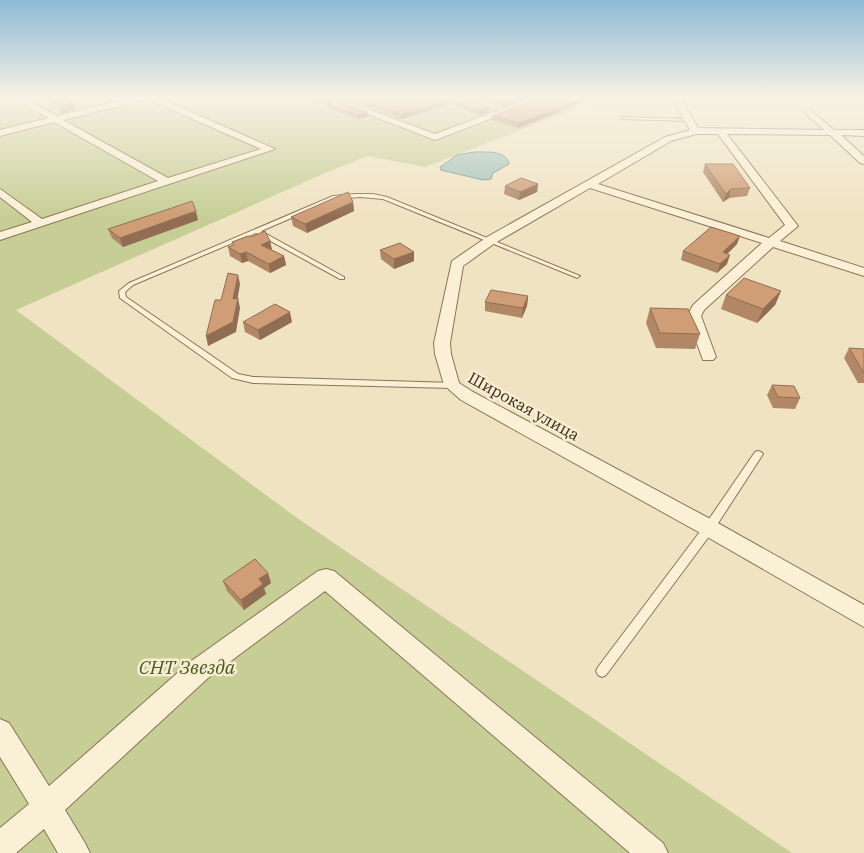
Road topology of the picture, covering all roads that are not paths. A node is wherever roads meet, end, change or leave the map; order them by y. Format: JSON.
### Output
{"nodes":[{"id":1,"x":85,"y":137,"type":"edge"},
{"id":2,"x":242,"y":137,"type":"edge"},
{"id":3,"x":672,"y":137,"type":"edge"},
{"id":4,"x":724,"y":137,"type":"edge"},
{"id":5,"x":835,"y":137,"type":"edge"},
{"id":6,"x":864,"y":161,"type":"edge"},
{"id":7,"x":167,"y":182,"type":"junction"},
{"id":8,"x":588,"y":184,"type":"junction"},
{"id":9,"x":0,"y":192,"type":"edge"},
{"id":10,"x":41,"y":223,"type":"junction"},
{"id":11,"x":257,"y":230,"type":"junction"},
{"id":12,"x":0,"y":236,"type":"edge"},
{"id":13,"x":491,"y":240,"type":"junction"},
{"id":14,"x":771,"y":242,"type":"junction"},
{"id":15,"x":864,"y":272,"type":"edge"},
{"id":16,"x":577,"y":276,"type":"dead end"},
{"id":17,"x":342,"y":278,"type":"dead end"},
{"id":18,"x":708,"y":357,"type":"dead end"},
{"id":19,"x":452,"y":385,"type":"junction"},
{"id":20,"x":758,"y":454,"type":"dead end"},
{"id":21,"x":709,"y":528,"type":"junction"},
{"id":22,"x":864,"y":617,"type":"edge"},
{"id":23,"x":602,"y":671,"type":"dead end"},
{"id":24,"x":0,"y":732,"type":"edge"},
{"id":25,"x":47,"y":808,"type":"junction"},
{"id":26,"x":0,"y":847,"type":"edge"},
{"id":27,"x":75,"y":853,"type":"edge"},
{"id":28,"x":653,"y":853,"type":"edge"}],
"edges":[{"from":1,"to":7,"type":"street"},
{"from":2,"to":7,"type":"street"},
{"from":3,"to":8,"type":"street","name":"Широкая улица"},
{"from":4,"to":14,"type":"street"},
{"from":5,"to":6,"type":"street"},
{"from":7,"to":10,"type":"street"},
{"from":8,"to":13,"type":"street","name":"Широкая улица"},
{"from":8,"to":14,"type":"street"},
{"from":9,"to":10,"type":"street"},
{"from":10,"to":12,"type":"street"},
{"from":11,"to":13,"type":"lane"},
{"from":11,"to":17,"type":"lane"},
{"from":11,"to":19,"type":"lane"},
{"from":13,"to":16,"type":"lane"},
{"from":13,"to":19,"type":"street","name":"Широкая улица"},
{"from":14,"to":15,"type":"street"},
{"from":14,"to":18,"type":"street"},
{"from":19,"to":21,"type":"street","name":"Широкая улица"},
{"from":20,"to":21,"type":"lane"},
{"from":21,"to":22,"type":"street","name":"Широкая улица"},
{"from":21,"to":23,"type":"lane"},
{"from":24,"to":25,"type":"street"},
{"from":25,"to":26,"type":"street"},
{"from":25,"to":27,"type":"street"},
{"from":25,"to":28,"type":"street"}]}
